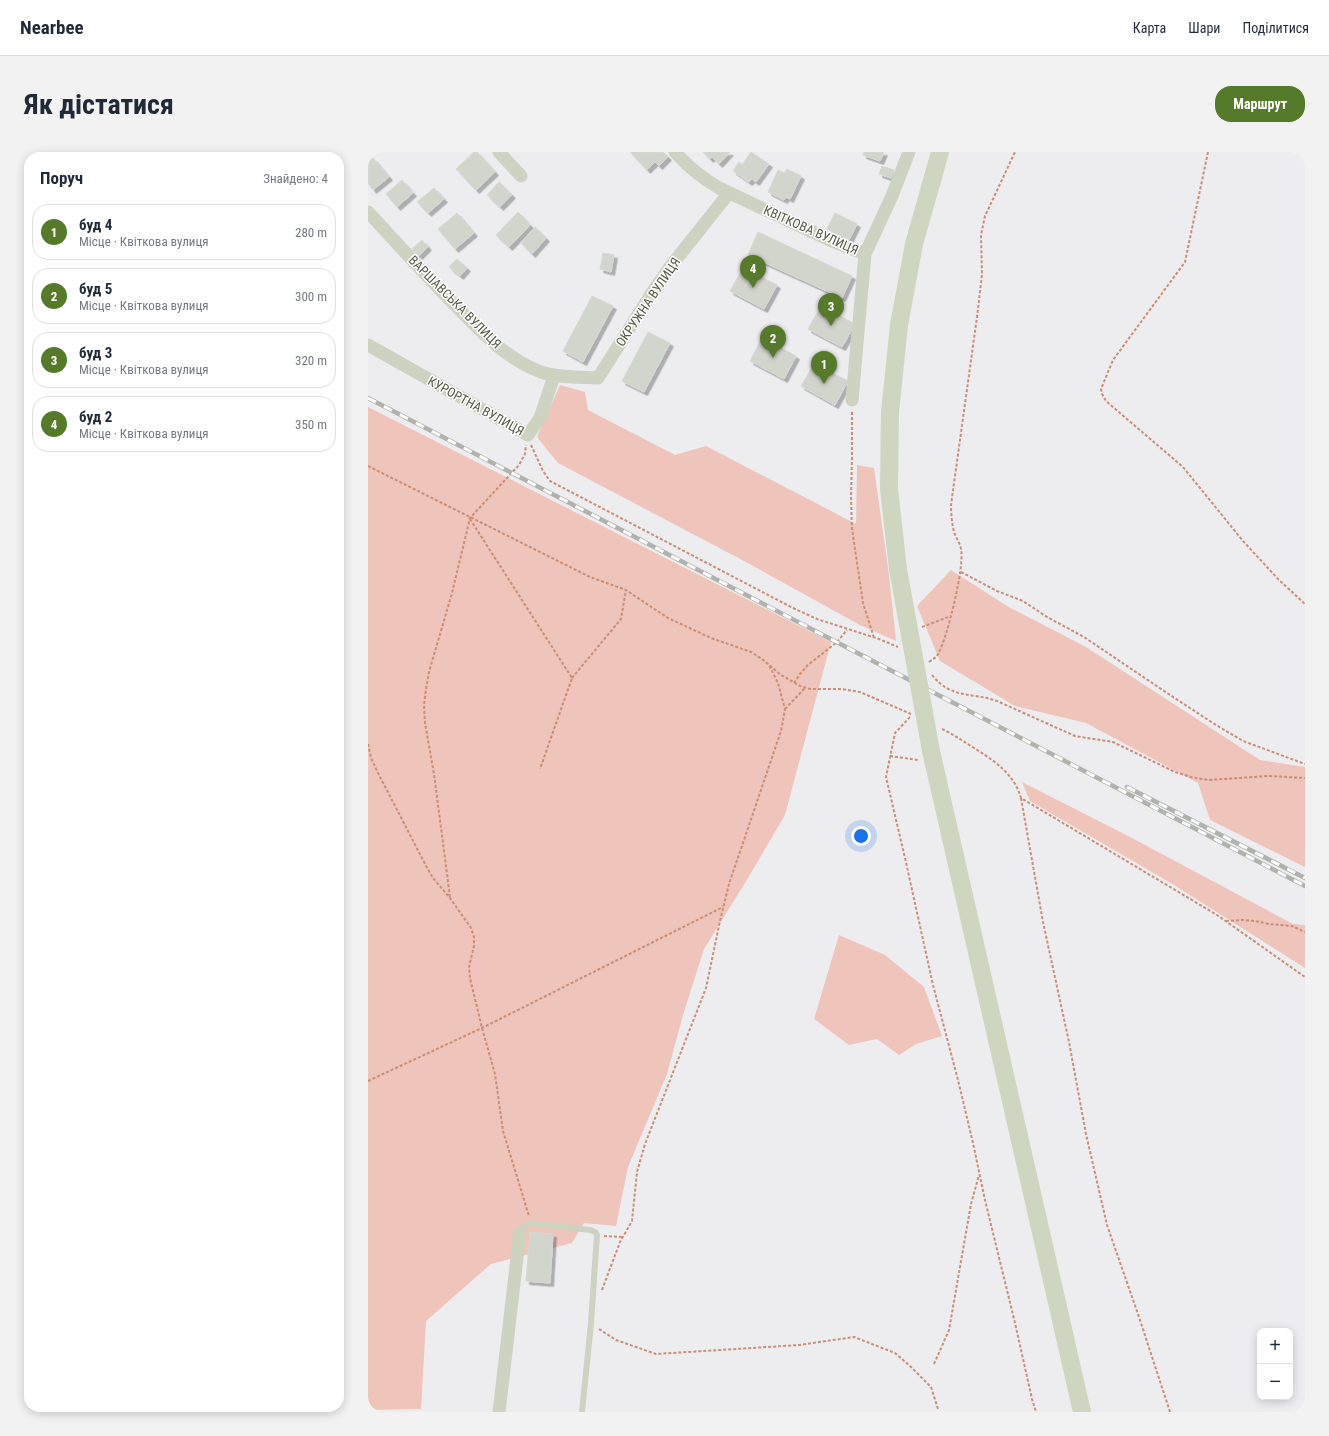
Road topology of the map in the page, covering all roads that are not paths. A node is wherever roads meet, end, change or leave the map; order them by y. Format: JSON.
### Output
{"nodes":[{"id":1,"x":499,"y":152,"type":"edge"},
{"id":2,"x":674,"y":152,"type":"edge"},
{"id":3,"x":909,"y":152,"type":"edge"},
{"id":4,"x":940,"y":152,"type":"edge"},
{"id":5,"x":521,"y":176,"type":"dead end"},
{"id":6,"x":729,"y":193,"type":"junction"},
{"id":7,"x":368,"y":212,"type":"edge"},
{"id":8,"x":865,"y":254,"type":"junction"},
{"id":9,"x":368,"y":345,"type":"edge"},
{"id":10,"x":554,"y":376,"type":"junction"},
{"id":11,"x":852,"y":400,"type":"road end"},
{"id":12,"x":520,"y":1232,"type":"joint"},
{"id":13,"x":499,"y":1412,"type":"edge"},
{"id":14,"x":582,"y":1412,"type":"edge"},
{"id":15,"x":1082,"y":1412,"type":"edge"}],
"edges":[{"from":1,"to":5,"type":"street"},
{"from":2,"to":6,"type":"street","name":"КВІТКОВА ВУЛИЦЯ"},
{"from":3,"to":8,"type":"street"},
{"from":4,"to":15,"type":"main road","bridge":true},
{"from":6,"to":8,"type":"street","name":"КВІТКОВА ВУЛИЦЯ"},
{"from":6,"to":10,"type":"street","name":"ОКРУЖНА ВУЛИЦЯ"},
{"from":7,"to":10,"type":"street","name":"ВАРШАВСЬКА ВУЛИЦЯ"},
{"from":8,"to":11,"type":"street","name":"КВІТКОВА ВУЛИЦЯ"},
{"from":9,"to":10,"type":"street","name":"КУРОРТНА ВУЛИЦЯ"},
{"from":12,"to":13,"type":"street"},
{"from":12,"to":14,"type":"lane"}]}
